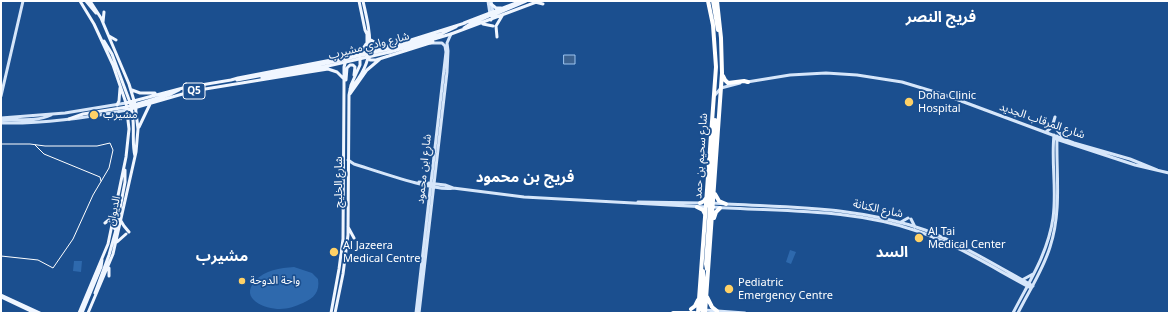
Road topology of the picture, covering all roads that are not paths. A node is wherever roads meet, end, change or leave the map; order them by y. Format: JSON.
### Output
{"nodes":[{"id":1,"x":25,"y":1,"type":"edge"},
{"id":2,"x":80,"y":1,"type":"edge"},
{"id":3,"x":86,"y":1,"type":"edge"},
{"id":4,"x":90,"y":1,"type":"edge"},
{"id":5,"x":359,"y":1,"type":"edge"},
{"id":6,"x":363,"y":1,"type":"edge"},
{"id":7,"x":521,"y":1,"type":"edge"},
{"id":8,"x":526,"y":1,"type":"edge"},
{"id":9,"x":708,"y":1,"type":"edge"},
{"id":10,"x":713,"y":1,"type":"edge"},
{"id":11,"x":717,"y":1,"type":"edge"},
{"id":12,"x":490,"y":2,"type":"edge"},
{"id":13,"x":537,"y":2,"type":"edge"},
{"id":14,"x":543,"y":4,"type":"dead end"},
{"id":15,"x":503,"y":8,"type":"junction"},
{"id":16,"x":104,"y":12,"type":"dead end"},
{"id":17,"x":503,"y":15,"type":"junction"},
{"id":18,"x":492,"y":16,"type":"junction"},
{"id":19,"x":103,"y":22,"type":"junction"},
{"id":20,"x":481,"y":24,"type":"junction"},
{"id":21,"x":493,"y":26,"type":"dead end"},
{"id":22,"x":365,"y":30,"type":"junction"},
{"id":23,"x":462,"y":30,"type":"junction"},
{"id":24,"x":451,"y":34,"type":"junction"},
{"id":25,"x":109,"y":36,"type":"junction"},
{"id":26,"x":101,"y":37,"type":"junction"},
{"id":27,"x":497,"y":37,"type":"dead end"},
{"id":28,"x":721,"y":38,"type":"junction"},
{"id":29,"x":116,"y":40,"type":"dead end"},
{"id":30,"x":371,"y":40,"type":"junction"},
{"id":31,"x":426,"y":44,"type":"junction"},
{"id":32,"x":388,"y":49,"type":"junction"},
{"id":33,"x":368,"y":50,"type":"junction"},
{"id":34,"x":355,"y":56,"type":"junction"},
{"id":35,"x":349,"y":57,"type":"junction"},
{"id":36,"x":368,"y":58,"type":"junction"},
{"id":37,"x":382,"y":58,"type":"junction"},
{"id":38,"x":328,"y":66,"type":"junction"},
{"id":39,"x":722,"y":73,"type":"junction"},
{"id":40,"x":344,"y":79,"type":"junction"},
{"id":41,"x":231,"y":80,"type":"junction"},
{"id":42,"x":352,"y":82,"type":"junction"},
{"id":43,"x":748,"y":82,"type":"junction"},
{"id":44,"x":121,"y":86,"type":"junction"},
{"id":45,"x":344,"y":86,"type":"junction"},
{"id":46,"x":182,"y":88,"type":"junction"},
{"id":47,"x":721,"y":88,"type":"junction"},
{"id":48,"x":131,"y":90,"type":"junction"},
{"id":49,"x":350,"y":90,"type":"junction"},
{"id":50,"x":1,"y":92,"type":"edge"},
{"id":51,"x":159,"y":93,"type":"junction"},
{"id":52,"x":715,"y":94,"type":"junction"},
{"id":53,"x":349,"y":95,"type":"junction"},
{"id":54,"x":1,"y":96,"type":"edge"},
{"id":55,"x":126,"y":103,"type":"junction"},
{"id":56,"x":150,"y":104,"type":"junction"},
{"id":57,"x":118,"y":105,"type":"junction"},
{"id":58,"x":131,"y":106,"type":"junction"},
{"id":59,"x":136,"y":108,"type":"junction"},
{"id":60,"x":720,"y":110,"type":"junction"},
{"id":61,"x":53,"y":114,"type":"junction"},
{"id":62,"x":723,"y":116,"type":"dead end"},
{"id":63,"x":1055,"y":117,"type":"dead end"},
{"id":64,"x":713,"y":118,"type":"junction"},
{"id":65,"x":1,"y":120,"type":"edge"},
{"id":66,"x":138,"y":129,"type":"junction"},
{"id":67,"x":1057,"y":130,"type":"dead end"},
{"id":68,"x":1046,"y":132,"type":"junction"},
{"id":69,"x":1055,"y":137,"type":"junction"},
{"id":70,"x":1065,"y":141,"type":"junction"},
{"id":71,"x":135,"y":158,"type":"junction"},
{"id":72,"x":1057,"y":158,"type":"junction"},
{"id":73,"x":348,"y":160,"type":"junction"},
{"id":74,"x":1123,"y":161,"type":"junction"},
{"id":75,"x":125,"y":163,"type":"junction"},
{"id":76,"x":1141,"y":163,"type":"junction"},
{"id":77,"x":354,"y":164,"type":"junction"},
{"id":78,"x":348,"y":167,"type":"junction"},
{"id":79,"x":1157,"y":170,"type":"junction"},
{"id":80,"x":1169,"y":173,"type":"edge"},
{"id":81,"x":431,"y":178,"type":"junction"},
{"id":82,"x":414,"y":182,"type":"junction"},
{"id":83,"x":419,"y":182,"type":"junction"},
{"id":84,"x":433,"y":185,"type":"junction"},
{"id":85,"x":714,"y":191,"type":"junction"},
{"id":86,"x":707,"y":196,"type":"junction"},
{"id":87,"x":726,"y":204,"type":"junction"},
{"id":88,"x":698,"y":205,"type":"junction"},
{"id":89,"x":710,"y":205,"type":"junction"},
{"id":90,"x":758,"y":206,"type":"junction"},
{"id":91,"x":720,"y":208,"type":"junction"},
{"id":92,"x":116,"y":209,"type":"junction"},
{"id":93,"x":754,"y":209,"type":"junction"},
{"id":94,"x":706,"y":216,"type":"junction"},
{"id":95,"x":121,"y":220,"type":"junction"},
{"id":96,"x":712,"y":222,"type":"junction"},
{"id":97,"x":900,"y":222,"type":"junction"},
{"id":98,"x":105,"y":223,"type":"dead end"},
{"id":99,"x":112,"y":226,"type":"junction"},
{"id":100,"x":348,"y":226,"type":"junction"},
{"id":101,"x":915,"y":227,"type":"junction"},
{"id":102,"x":119,"y":232,"type":"junction"},
{"id":103,"x":354,"y":238,"type":"dead end"},
{"id":104,"x":116,"y":243,"type":"junction"},
{"id":105,"x":109,"y":266,"type":"junction"},
{"id":106,"x":702,"y":267,"type":"junction"},
{"id":107,"x":708,"y":270,"type":"junction"},
{"id":108,"x":1034,"y":273,"type":"junction"},
{"id":109,"x":109,"y":276,"type":"dead end"},
{"id":110,"x":1022,"y":280,"type":"junction"},
{"id":111,"x":1017,"y":281,"type":"junction"},
{"id":112,"x":1028,"y":285,"type":"junction"},
{"id":113,"x":1032,"y":287,"type":"junction"},
{"id":114,"x":1023,"y":295,"type":"junction"},
{"id":115,"x":1,"y":296,"type":"edge"},
{"id":116,"x":707,"y":296,"type":"junction"},
{"id":117,"x":699,"y":298,"type":"junction"},
{"id":118,"x":93,"y":300,"type":"junction"},
{"id":119,"x":690,"y":310,"type":"dead end"},
{"id":120,"x":717,"y":311,"type":"junction"},
{"id":121,"x":702,"y":312,"type":"edge"},
{"id":122,"x":34,"y":313,"type":"edge"},
{"id":123,"x":40,"y":313,"type":"edge"},
{"id":124,"x":79,"y":313,"type":"edge"},
{"id":125,"x":88,"y":313,"type":"edge"},
{"id":126,"x":331,"y":313,"type":"edge"},
{"id":127,"x":335,"y":313,"type":"edge"},
{"id":128,"x":416,"y":313,"type":"edge"},
{"id":129,"x":419,"y":313,"type":"edge"},
{"id":130,"x":673,"y":313,"type":"edge"},
{"id":131,"x":695,"y":313,"type":"edge"},
{"id":132,"x":745,"y":313,"type":"edge"},
{"id":133,"x":1013,"y":313,"type":"edge"},
{"id":134,"x":1018,"y":313,"type":"edge"}],
"edges":[{"from":1,"to":50,"type":"street"},
{"from":2,"to":26,"type":"main road"},
{"from":3,"to":19,"type":"main road"},
{"from":4,"to":19,"type":"main road"},
{"from":5,"to":22,"type":"main road"},
{"from":6,"to":30,"type":"main road"},
{"from":7,"to":15,"type":"main road","number":"Q5"},
{"from":8,"to":18,"type":"main road"},
{"from":9,"to":52,"type":"highway","name":"شارع سحيم بن حمد"},
{"from":10,"to":28,"type":"highway"},
{"from":11,"to":28,"type":"highway","name":"شارع سحيم بن حمد"},
{"from":12,"to":15,"type":"main road"},
{"from":12,"to":18,"type":"street"},
{"from":13,"to":14,"type":"main road"},
{"from":13,"to":17,"type":"main road","number":"Q5"},
{"from":15,"to":18,"type":"main road","number":"Q5"},
{"from":16,"to":19,"type":"main road"},
{"from":17,"to":18,"type":"main road","number":"Q5"},
{"from":17,"to":27,"type":"main road"},
{"from":18,"to":20,"type":"main road","name":"شارع وادي مشيرب","number":"Q5"},
{"from":18,"to":23,"type":"main road"},
{"from":18,"to":32,"type":"main road","name":"شارع وادي مشيرب","number":"Q5"},
{"from":19,"to":25,"type":"main road"},
{"from":20,"to":21,"type":"main road"},
{"from":20,"to":23,"type":"main road","name":"شارع وادي مشيرب","number":"Q5"},
{"from":22,"to":33,"type":"main road"},
{"from":22,"to":34,"type":"main road"},
{"from":23,"to":24,"type":"main road","name":"شارع وادي مشيرب","number":"Q5"},
{"from":24,"to":31,"type":"main road"},
{"from":24,"to":32,"type":"main road","name":"شارع وادي مشيرب","number":"Q5"},
{"from":24,"to":84,"type":"street","name":"شارع ابن محمود"},
{"from":25,"to":29,"type":"main road"},
{"from":25,"to":48,"type":"main road"},
{"from":26,"to":44,"type":"main road"},
{"from":26,"to":58,"type":"main road"},
{"from":28,"to":39,"type":"highway","name":"شارع سحيم بن حمد"},
{"from":30,"to":32,"type":"main road"},
{"from":30,"to":33,"type":"main road"},
{"from":31,"to":37,"type":"main road"},
{"from":31,"to":81,"type":"street","name":"شارع ابن محمود"},
{"from":32,"to":33,"type":"main road","name":"شارع وادي مشيرب"},
{"from":32,"to":38,"type":"main road","name":"شارع وادي مشيرب","number":"Q5","bridge":true},
{"from":33,"to":34,"type":"main road","name":"شارع وادي مشيرب"},
{"from":33,"to":36,"type":"main road"},
{"from":34,"to":35,"type":"main road","name":"شارع وادي مشيرب"},
{"from":34,"to":42,"type":"main road","name":"شارع الخليج"},
{"from":35,"to":40,"type":"main road","name":"شارع الخليج"},
{"from":35,"to":41,"type":"main road","name":"شارع وادي مشيرب"},
{"from":36,"to":37,"type":"main road"},
{"from":36,"to":49,"type":"main road"},
{"from":37,"to":53,"type":"main road"},
{"from":38,"to":40,"type":"main road"},
{"from":38,"to":41,"type":"main road","name":"شارع وادي مشيرب","number":"Q5"},
{"from":38,"to":56,"type":"main road","name":"شارع وادي مشيرب","number":"Q5"},
{"from":39,"to":43,"type":"highway"},
{"from":39,"to":47,"type":"highway","name":"شارع سحيم بن حمد"},
{"from":40,"to":45,"type":"main road","name":"شارع الخليج"},
{"from":41,"to":46,"type":"main road","name":"شارع وادي مشيرب","number":"Q5"},
{"from":42,"to":45,"type":"main road"},
{"from":42,"to":49,"type":"main road","name":"شارع الخليج"},
{"from":43,"to":47,"type":"street","name":"شارع المرقاب الجديد"},
{"from":43,"to":68,"type":"street","name":"شارع المرقاب الجديد"},
{"from":44,"to":55,"type":"main road"},
{"from":44,"to":57,"type":"main road"},
{"from":45,"to":126,"type":"main road","name":"شارع الخليج"},
{"from":46,"to":51,"type":"main road","name":"شارع وادي مشيرب","number":"Q5"},
{"from":46,"to":58,"type":"main road"},
{"from":47,"to":52,"type":"street"},
{"from":47,"to":60,"type":"highway","name":"شارع سحيم بن حمد"},
{"from":48,"to":51,"type":"main road"},
{"from":48,"to":58,"type":"main road"},
{"from":49,"to":53,"type":"main road","name":"شارع الخليج"},
{"from":50,"to":54,"type":"street"},
{"from":51,"to":58,"type":"main road","name":"شارع وادي مشيرب","number":"Q5"},
{"from":52,"to":64,"type":"highway","name":"شارع سحيم بن حمد"},
{"from":53,"to":73,"type":"main road","name":"شارع الخليج"},
{"from":55,"to":57,"type":"street","number":"Q5"},
{"from":55,"to":58,"type":"main road","number":"Q5"},
{"from":56,"to":59,"type":"main road","name":"شارع وادي مشيرب","number":"Q5"},
{"from":56,"to":66,"type":"main road"},
{"from":57,"to":61,"type":"street","number":"Q5"},
{"from":58,"to":59,"type":"main road","name":"الديوان"},
{"from":58,"to":65,"type":"street","name":"شارع وادي مشيرب","number":"Q5"},
{"from":58,"to":71,"type":"main road"},
{"from":58,"to":75,"type":"main road","name":"الديوان"},
{"from":59,"to":66,"type":"main road","name":"الديوان"},
{"from":60,"to":62,"type":"highway"},
{"from":60,"to":85,"type":"highway","name":"شارع سحيم بن حمد"},
{"from":61,"to":65,"type":"street","number":"Q5"},
{"from":61,"to":65,"type":"street"},
{"from":63,"to":68,"type":"street"},
{"from":64,"to":86,"type":"highway","name":"شارع سحيم بن حمد"},
{"from":64,"to":89,"type":"highway"},
{"from":66,"to":71,"type":"main road","name":"الديوان"},
{"from":67,"to":70,"type":"street"},
{"from":68,"to":69,"type":"street","name":"شارع المرقاب الجديد"},
{"from":69,"to":70,"type":"street","name":"شارع المرقاب الجديد"},
{"from":69,"to":72,"type":"street"},
{"from":69,"to":108,"type":"street"},
{"from":70,"to":72,"type":"street"},
{"from":70,"to":74,"type":"street","name":"شارع المرقاب الجديد"},
{"from":70,"to":76,"type":"street","name":"شارع المرقاب الجديد"},
{"from":71,"to":95,"type":"main road","name":"الديوان"},
{"from":72,"to":113,"type":"street"},
{"from":73,"to":77,"type":"street"},
{"from":73,"to":78,"type":"main road","name":"شارع الخليج"},
{"from":74,"to":76,"type":"street"},
{"from":74,"to":79,"type":"street","name":"شارع المرقاب الجديد"},
{"from":75,"to":92,"type":"main road","name":"الديوان"},
{"from":75,"to":102,"type":"main road"},
{"from":76,"to":79,"type":"street","name":"شارع المرقاب الجديد"},
{"from":77,"to":78,"type":"street"},
{"from":77,"to":82,"type":"street"},
{"from":78,"to":100,"type":"main road","name":"شارع الخليج"},
{"from":79,"to":80,"type":"street","name":"شارع المرقاب الجديد"},
{"from":81,"to":83,"type":"street"},
{"from":81,"to":84,"type":"street","name":"شارع ابن محمود"},
{"from":82,"to":83,"type":"street"},
{"from":82,"to":84,"type":"street"},
{"from":83,"to":84,"type":"street"},
{"from":84,"to":88,"type":"street"},
{"from":84,"to":128,"type":"street","name":"شارع ابن محمود"},
{"from":84,"to":129,"type":"street","name":"شارع ابن محمود"},
{"from":85,"to":87,"type":"highway"},
{"from":85,"to":89,"type":"highway","name":"شارع سحيم بن حمد"},
{"from":86,"to":88,"type":"highway"},
{"from":86,"to":89,"type":"highway","name":"شارع سحيم بن حمد"},
{"from":87,"to":89,"type":"street","name":"شارع الكنانة"},
{"from":87,"to":90,"type":"street","name":"شارع الكنانة"},
{"from":88,"to":89,"type":"street"},
{"from":88,"to":94,"type":"highway"},
{"from":89,"to":91,"type":"street","name":"شارع الكنانة"},
{"from":89,"to":94,"type":"highway","name":"شارع سحيم بن حمد"},
{"from":89,"to":96,"type":"highway","name":"شارع سحيم بن حمد"},
{"from":89,"to":107,"type":"highway"},
{"from":90,"to":93,"type":"street"},
{"from":90,"to":97,"type":"street","name":"شارع الكنانة"},
{"from":91,"to":93,"type":"street","name":"شارع الكنانة"},
{"from":91,"to":96,"type":"highway"},
{"from":92,"to":98,"type":"main road"},
{"from":92,"to":99,"type":"main road","name":"الديوان"},
{"from":93,"to":111,"type":"street","name":"شارع الكنانة"},
{"from":94,"to":106,"type":"highway","name":"شارع سحيم بن حمد"},
{"from":95,"to":102,"type":"main road","name":"الديوان"},
{"from":95,"to":104,"type":"main road"},
{"from":96,"to":107,"type":"highway","name":"شارع سحيم بن حمد"},
{"from":97,"to":101,"type":"street","name":"شارع الكنانة"},
{"from":97,"to":101,"type":"street"},
{"from":99,"to":118,"type":"main road"},
{"from":99,"to":124,"type":"main road","name":"الديوان"},
{"from":100,"to":103,"type":"main road"},
{"from":100,"to":127,"type":"main road","name":"شارع الخليج"},
{"from":101,"to":110,"type":"street","name":"شارع الكنانة"},
{"from":102,"to":104,"type":"main road","name":"الديوان"},
{"from":104,"to":105,"type":"main road","name":"الديوان"},
{"from":105,"to":109,"type":"main road"},
{"from":105,"to":118,"type":"main road","name":"الديوان"},
{"from":106,"to":117,"type":"highway","name":"شارع سحيم بن حمد"},
{"from":106,"to":121,"type":"highway"},
{"from":107,"to":116,"type":"highway","name":"شارع سحيم بن حمد"},
{"from":108,"to":110,"type":"street"},
{"from":108,"to":112,"type":"street"},
{"from":110,"to":112,"type":"street","name":"شارع الكنانة"},
{"from":111,"to":112,"type":"street","name":"شارع الكنانة"},
{"from":111,"to":114,"type":"street"},
{"from":112,"to":113,"type":"street","name":"شارع الكنانة"},
{"from":112,"to":114,"type":"street"},
{"from":113,"to":134,"type":"street"},
{"from":114,"to":133,"type":"street"},
{"from":115,"to":122,"type":"main road"},
{"from":115,"to":123,"type":"main road"},
{"from":116,"to":120,"type":"highway"},
{"from":116,"to":121,"type":"highway","name":"شارع سحيم بن حمد"},
{"from":117,"to":119,"type":"highway"},
{"from":117,"to":121,"type":"highway","name":"شارع سحيم بن حمد"},
{"from":118,"to":125,"type":"main road","name":"الديوان"},
{"from":120,"to":121,"type":"street"},
{"from":120,"to":132,"type":"street"},
{"from":130,"to":131,"type":"highway"}]}
